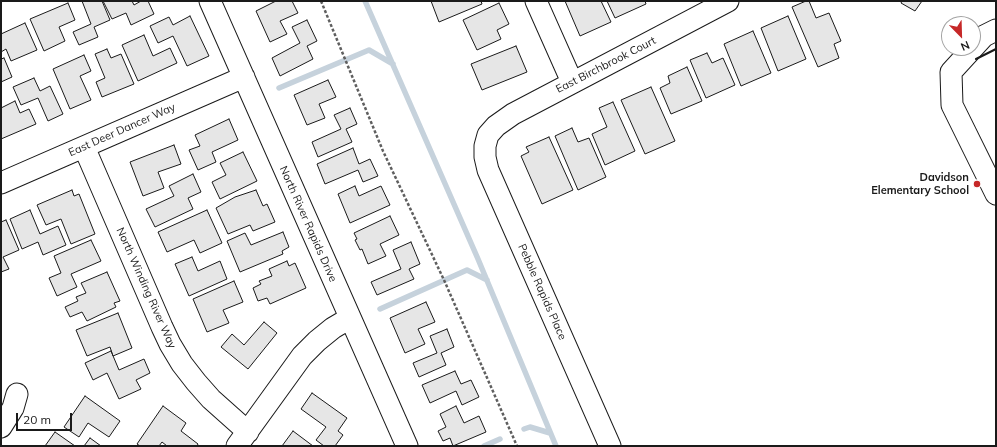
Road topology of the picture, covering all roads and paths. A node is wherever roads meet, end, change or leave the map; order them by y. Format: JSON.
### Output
{"nodes":[{"id":1,"x":210,"y":1,"type":"edge"},
{"id":2,"x":321,"y":1,"type":"edge"},
{"id":3,"x":536,"y":1,"type":"edge"},
{"id":4,"x":728,"y":1,"type":"edge"},
{"id":5,"x":996,"y":30,"type":"edge"},
{"id":6,"x":244,"y":77,"type":"junction"},
{"id":7,"x":572,"y":82,"type":"junction"},
{"id":8,"x":488,"y":135,"type":"joint"},
{"id":9,"x":84,"y":147,"type":"junction"},
{"id":10,"x":1,"y":183,"type":"edge"},
{"id":11,"x":996,"y":194,"type":"edge"},
{"id":12,"x":350,"y":318,"type":"junction"},
{"id":13,"x":17,"y":394,"type":"dead end"},
{"id":14,"x":1,"y":427,"type":"edge"},
{"id":15,"x":242,"y":439,"type":"edge"},
{"id":16,"x":407,"y":446,"type":"edge"},
{"id":17,"x":517,"y":446,"type":"edge"},
{"id":18,"x":610,"y":446,"type":"edge"}],
"edges":[{"from":1,"to":6,"type":"street","name":"North River Rapids Drive"},
{"from":2,"to":17,"type":"path"},
{"from":3,"to":7,"type":"street"},
{"from":4,"to":7,"type":"street","name":"East Birchbrook Court"},
{"from":5,"to":11,"type":"street"},
{"from":6,"to":9,"type":"street","name":"East Deer Dancer Way"},
{"from":6,"to":12,"type":"street","name":"North River Rapids Drive"},
{"from":7,"to":8,"type":"street","name":"East Birchbrook Court"},
{"from":8,"to":18,"type":"street","name":"Pebble Rapids Place"},
{"from":9,"to":10,"type":"street","name":"East Deer Dancer Way"},
{"from":9,"to":15,"type":"street","name":"North Winding River Way"},
{"from":12,"to":15,"type":"street"},
{"from":12,"to":16,"type":"street","name":"North River Rapids Drive"},
{"from":13,"to":14,"type":"street"}]}
